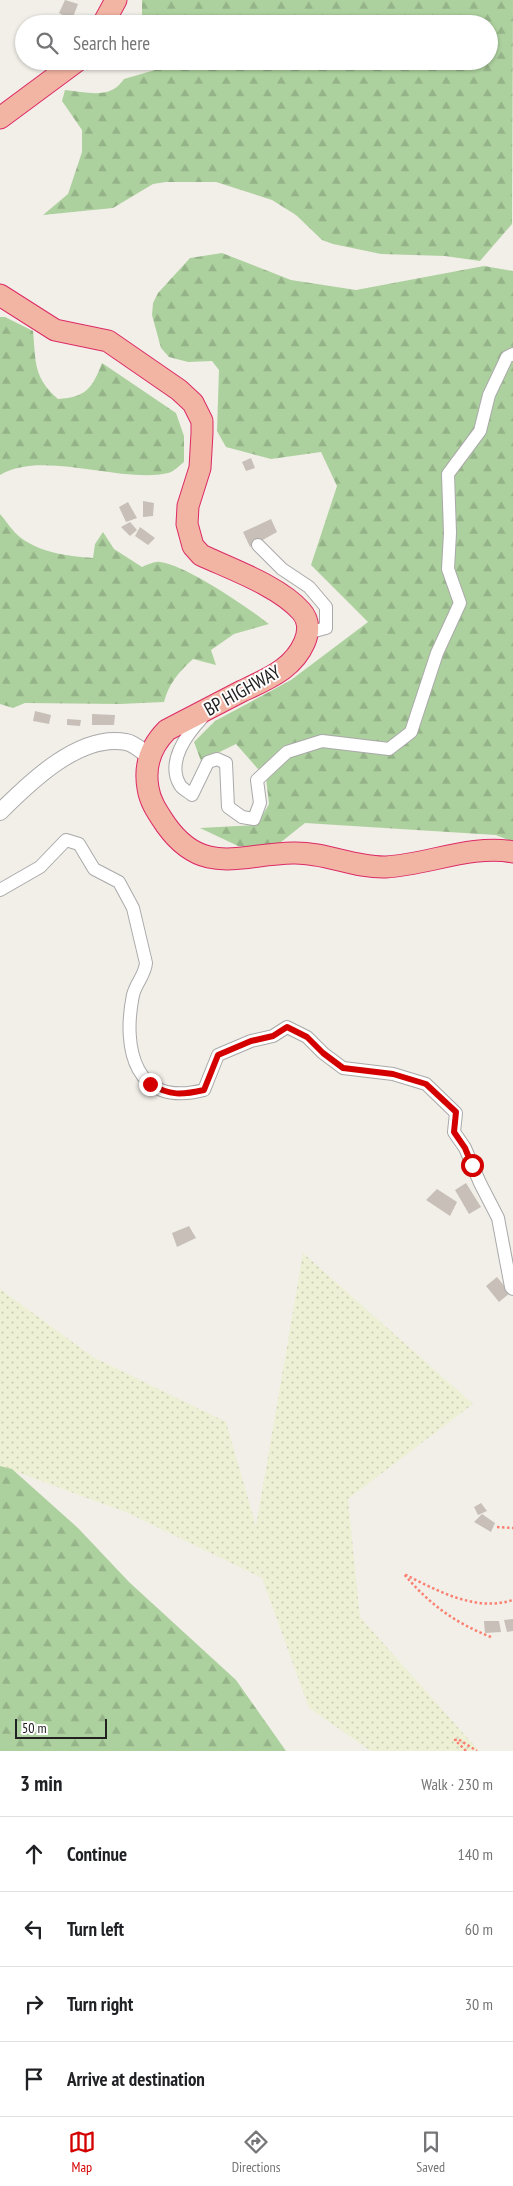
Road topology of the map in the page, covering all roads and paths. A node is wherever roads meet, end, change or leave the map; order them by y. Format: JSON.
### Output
{"nodes":[{"id":1,"x":116,"y":0,"type":"edge"},
{"id":2,"x":108,"y":15,"type":"edge"},
{"id":3,"x":65,"y":70,"type":"edge"},
{"id":4,"x":0,"y":118,"type":"edge"},
{"id":5,"x":0,"y":295,"type":"edge"},
{"id":6,"x":513,"y":354,"type":"edge"},
{"id":7,"x":258,"y":545,"type":"dead end"},
{"id":8,"x":308,"y":633,"type":"junction"},
{"id":9,"x":214,"y":706,"type":"junction"},
{"id":10,"x":149,"y":756,"type":"junction"},
{"id":11,"x":0,"y":812,"type":"edge"},
{"id":12,"x":513,"y":852,"type":"edge"},
{"id":13,"x":0,"y":890,"type":"edge"},
{"id":14,"x":513,"y":1289,"type":"edge"},
{"id":15,"x":497,"y":1527,"type":"dead end"},
{"id":16,"x":513,"y":1528,"type":"edge"},
{"id":17,"x":513,"y":1600,"type":"edge"},
{"id":18,"x":491,"y":1637,"type":"dead end"},
{"id":19,"x":466,"y":1751,"type":"edge"},
{"id":20,"x":477,"y":1751,"type":"edge"}],
"edges":[{"from":1,"to":2,"type":"highway"},
{"from":3,"to":4,"type":"highway"},
{"from":5,"to":8,"type":"highway"},
{"from":6,"to":9,"type":"street"},
{"from":7,"to":8,"type":"street"},
{"from":8,"to":9,"type":"highway","name":"BP HIGHWAY"},
{"from":9,"to":10,"type":"highway","name":"BP HIGHWAY"},
{"from":10,"to":11,"type":"street"},
{"from":10,"to":12,"type":"highway"},
{"from":13,"to":14,"type":"street"},
{"from":15,"to":16,"type":"path"},
{"from":17,"to":18,"type":"path"},
{"from":19,"to":20,"type":"path"}]}
